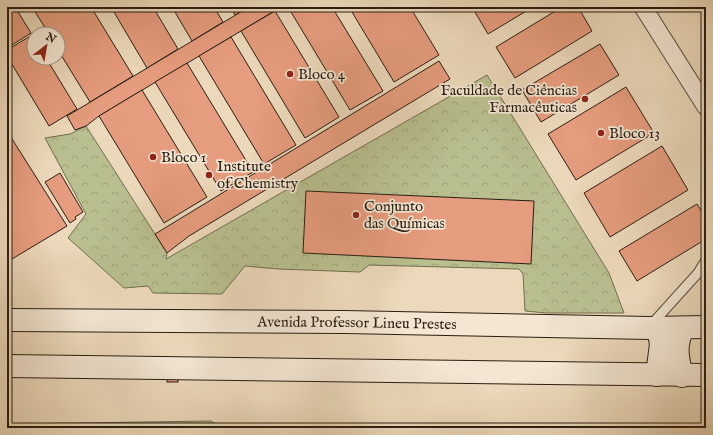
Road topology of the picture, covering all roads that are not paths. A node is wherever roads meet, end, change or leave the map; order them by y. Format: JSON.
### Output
{"nodes":[{"id":1,"x":643,"y":7,"type":"edge"},
{"id":2,"x":706,"y":107,"type":"edge"},
{"id":3,"x":706,"y":260,"type":"edge"},
{"id":4,"x":7,"y":320,"type":"edge"},
{"id":5,"x":706,"y":327,"type":"edge"},
{"id":6,"x":653,"y":328,"type":"junction"},
{"id":7,"x":683,"y":328,"type":"junction"},
{"id":8,"x":7,"y":366,"type":"edge"},
{"id":9,"x":656,"y":375,"type":"junction"},
{"id":10,"x":682,"y":376,"type":"junction"},
{"id":11,"x":706,"y":376,"type":"edge"}],
"edges":[{"from":1,"to":2,"type":"street"},
{"from":3,"to":6,"type":"lane"},
{"from":4,"to":6,"type":"main road","name":"Avenida Professor Lineu Prestes"},
{"from":5,"to":7,"type":"main road","name":"Avenida Professor Lineu Prestes"},
{"from":6,"to":7,"type":"main road","name":"Avenida Professor Lineu Prestes"},
{"from":6,"to":9,"type":"main road"},
{"from":7,"to":10,"type":"main road"},
{"from":8,"to":9,"type":"main road"},
{"from":9,"to":10,"type":"main road"},
{"from":10,"to":11,"type":"main road"}]}
